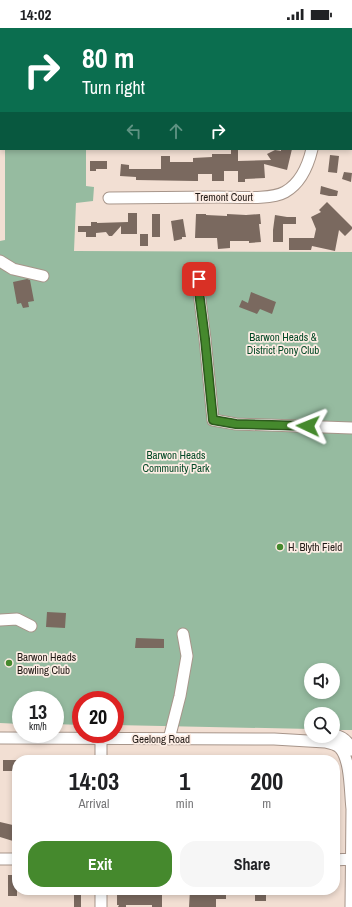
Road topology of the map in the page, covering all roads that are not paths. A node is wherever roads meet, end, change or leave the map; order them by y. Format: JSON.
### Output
{"nodes":[{"id":1,"x":312,"y":150,"type":"edge"},
{"id":2,"x":109,"y":198,"type":"dead end"},
{"id":3,"x":0,"y":261,"type":"edge"},
{"id":4,"x":43,"y":276,"type":"dead end"},
{"id":5,"x":199,"y":279,"type":"dead end"},
{"id":6,"x":352,"y":428,"type":"edge"},
{"id":7,"x":0,"y":620,"type":"edge"},
{"id":8,"x":31,"y":626,"type":"dead end"},
{"id":9,"x":182,"y":634,"type":"dead end"},
{"id":10,"x":304,"y":737,"type":"edge"},
{"id":11,"x":340,"y":737,"type":"edge"},
{"id":12,"x":0,"y":738,"type":"edge"},
{"id":13,"x":72,"y":738,"type":"edge"},
{"id":14,"x":124,"y":738,"type":"edge"},
{"id":15,"x":169,"y":739,"type":"junction"},
{"id":16,"x":274,"y":739,"type":"junction"},
{"id":17,"x":101,"y":743,"type":"edge"},
{"id":18,"x":349,"y":744,"type":"edge"},
{"id":19,"x":101,"y":755,"type":"edge"},
{"id":20,"x":352,"y":808,"type":"edge"},
{"id":21,"x":0,"y":859,"type":"edge"},
{"id":22,"x":12,"y":859,"type":"edge"},
{"id":23,"x":351,"y":859,"type":"edge"},
{"id":24,"x":340,"y":860,"type":"edge"},
{"id":25,"x":101,"y":895,"type":"edge"},
{"id":26,"x":101,"y":907,"type":"edge"},
{"id":27,"x":351,"y":907,"type":"edge"}],
"edges":[{"from":1,"to":2,"type":"street","name":"Tremont Court"},
{"from":3,"to":4,"type":"street"},
{"from":5,"to":6,"type":"street"},
{"from":7,"to":8,"type":"street"},
{"from":9,"to":15,"type":"street"},
{"from":10,"to":16,"type":"street","name":"Geelong Road"},
{"from":11,"to":18,"type":"street"},
{"from":12,"to":13,"type":"street","name":"Geelong Road"},
{"from":14,"to":15,"type":"street","name":"Geelong Road"},
{"from":15,"to":16,"type":"street","name":"Geelong Road"},
{"from":16,"to":18,"type":"street","name":"Geelong Road"},
{"from":17,"to":19,"type":"street"},
{"from":18,"to":20,"type":"street"},
{"from":20,"to":23,"type":"street"},
{"from":21,"to":22,"type":"street"},
{"from":23,"to":24,"type":"street"},
{"from":23,"to":27,"type":"street"},
{"from":25,"to":26,"type":"street"}]}
